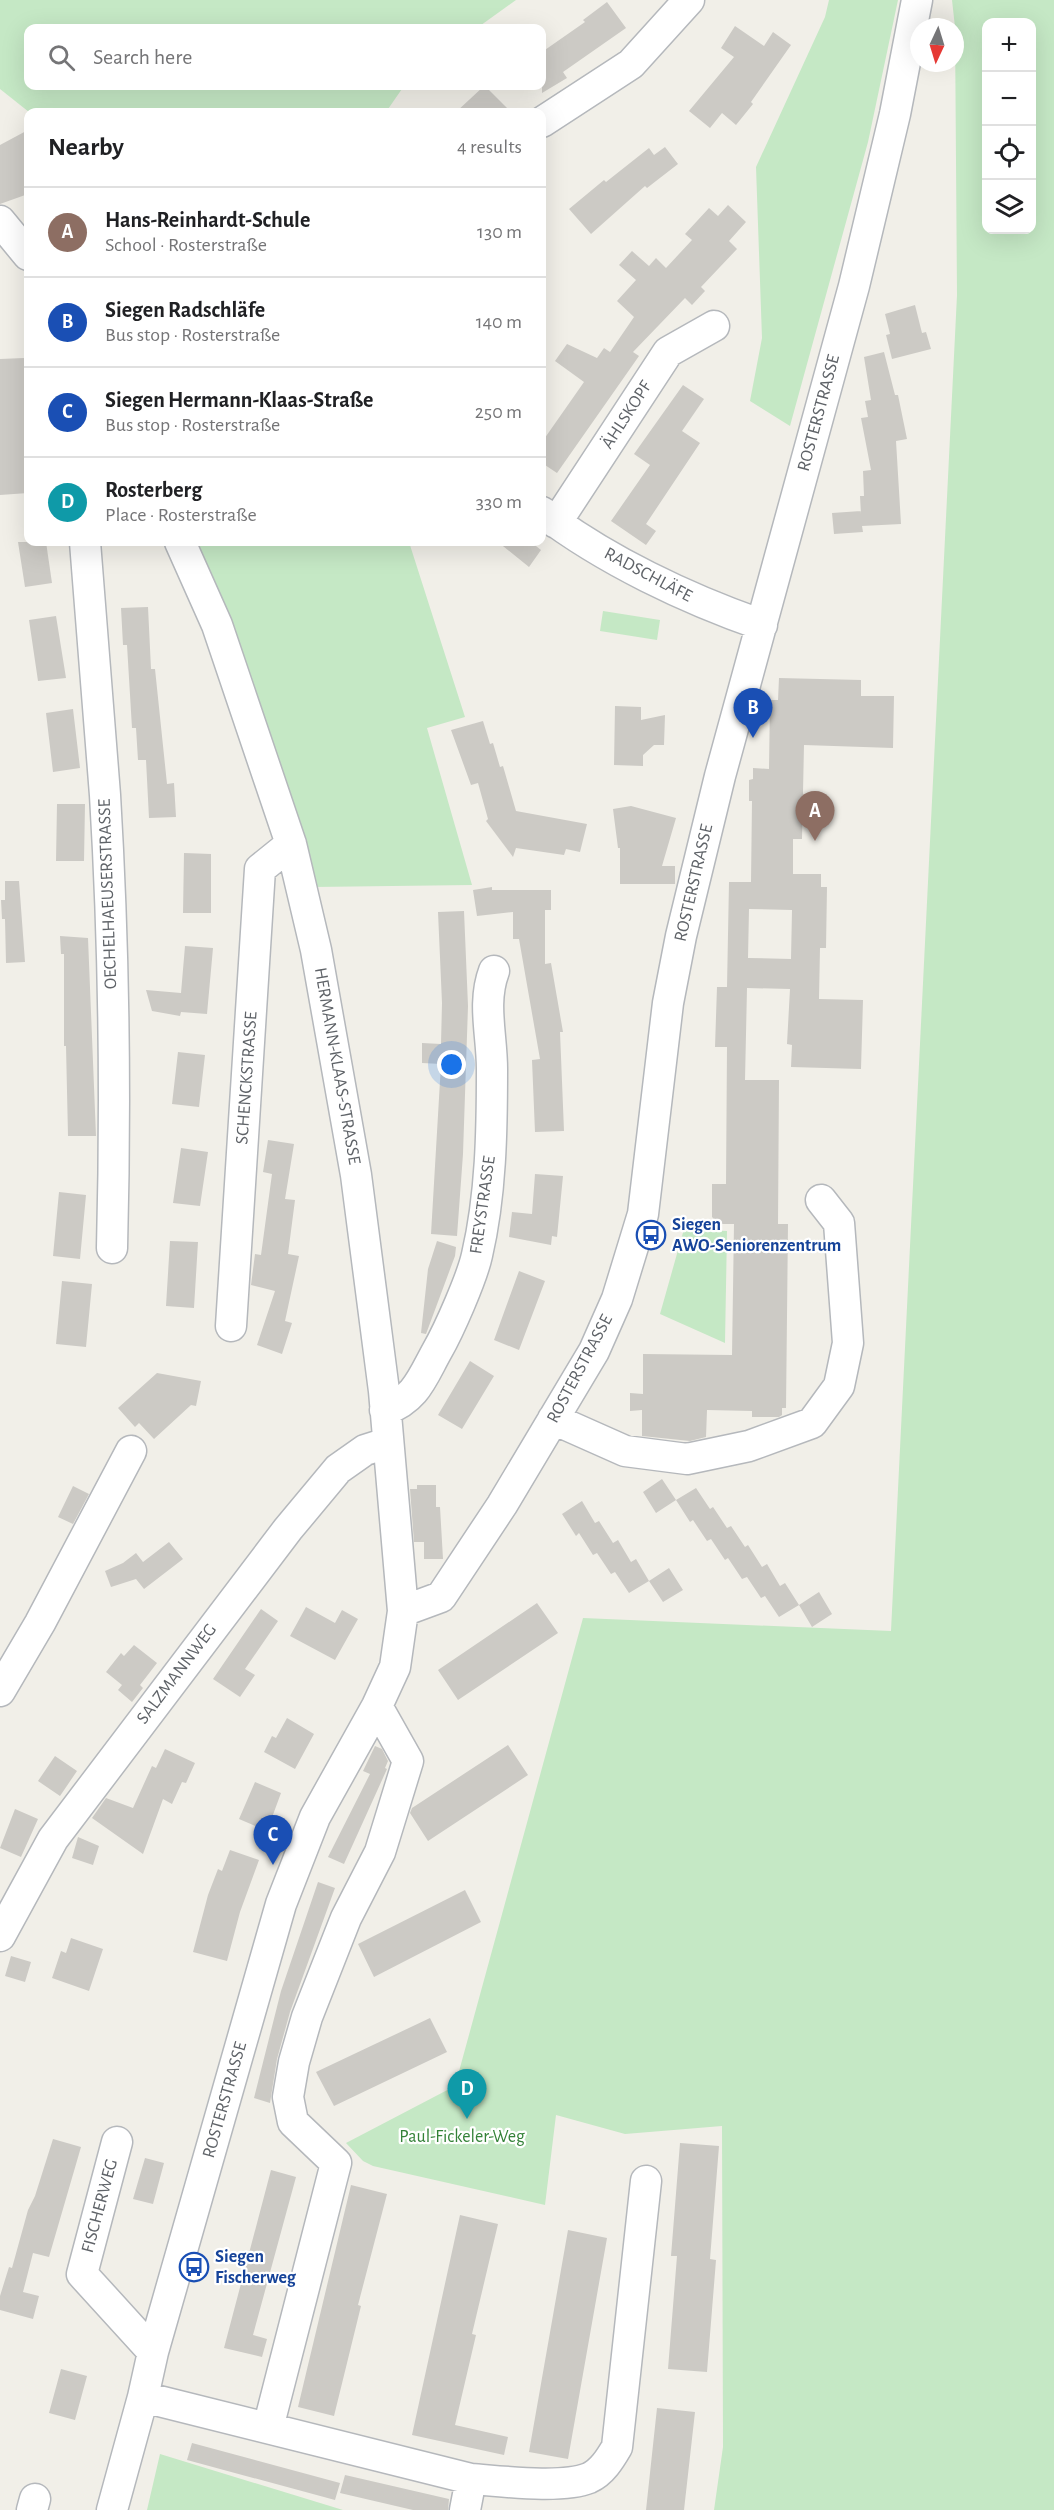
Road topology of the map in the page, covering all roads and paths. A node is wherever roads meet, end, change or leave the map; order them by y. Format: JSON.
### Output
{"nodes":[{"id":1,"x":689,"y":0,"type":"edge"},
{"id":2,"x":917,"y":0,"type":"edge"},
{"id":3,"x":546,"y":119,"type":"edge"},
{"id":4,"x":0,"y":221,"type":"edge"},
{"id":5,"x":24,"y":250,"type":"edge"},
{"id":6,"x":714,"y":326,"type":"dead end"},
{"id":7,"x":549,"y":517,"type":"edge"},
{"id":8,"x":85,"y":546,"type":"edge"},
{"id":9,"x":182,"y":546,"type":"edge"},
{"id":10,"x":762,"y":625,"type":"junction"},
{"id":11,"x":291,"y":844,"type":"junction"},
{"id":12,"x":494,"y":971,"type":"dead end"},
{"id":13,"x":820,"y":1200,"type":"dead end"},
{"id":14,"x":112,"y":1248,"type":"dead end"},
{"id":15,"x":231,"y":1326,"type":"dead end"},
{"id":16,"x":385,"y":1410,"type":"junction"},
{"id":17,"x":553,"y":1419,"type":"junction"},
{"id":18,"x":387,"y":1443,"type":"junction"},
{"id":19,"x":131,"y":1451,"type":"dead end"},
{"id":20,"x":403,"y":1611,"type":"junction"},
{"id":21,"x":0,"y":1691,"type":"edge"},
{"id":22,"x":377,"y":1706,"type":"junction"},
{"id":23,"x":0,"y":1936,"type":"edge"},
{"id":24,"x":117,"y":2142,"type":"dead end"},
{"id":25,"x":646,"y":2181,"type":"dead end"},
{"id":26,"x":153,"y":2352,"type":"junction"},
{"id":27,"x":143,"y":2397,"type":"junction"},
{"id":28,"x":268,"y":2428,"type":"junction"},
{"id":29,"x":471,"y":2479,"type":"junction"},
{"id":30,"x":112,"y":2510,"type":"edge"},
{"id":31,"x":465,"y":2510,"type":"edge"}],
"edges":[{"from":1,"to":3,"type":"street"},
{"from":2,"to":10,"type":"street","name":"ROSTERSTRASSE"},
{"from":4,"to":5,"type":"street"},
{"from":6,"to":7,"type":"street","name":"ÄHLSKOPF"},
{"from":7,"to":10,"type":"street","name":"RADSCHLÄFE"},
{"from":8,"to":14,"type":"street","name":"OECHELHAEUSERSTRASSE"},
{"from":9,"to":11,"type":"street","name":"HERMANN-KLAAS-STRASSE"},
{"from":10,"to":17,"type":"street","name":"ROSTERSTRASSE"},
{"from":11,"to":15,"type":"street","name":"SCHENCKSTRASSE"},
{"from":11,"to":16,"type":"street","name":"HERMANN-KLAAS-STRASSE"},
{"from":12,"to":16,"type":"street","name":"FREYSTRASSE"},
{"from":13,"to":17,"type":"street"},
{"from":16,"to":18,"type":"street","name":"HERMANN-KLAAS-STRASSE"},
{"from":17,"to":20,"type":"street","name":"ROSTERSTRASSE"},
{"from":18,"to":20,"type":"street","name":"HERMANN-KLAAS-STRASSE"},
{"from":18,"to":23,"type":"street","name":"SALZMANNWEG"},
{"from":19,"to":21,"type":"street"},
{"from":20,"to":22,"type":"street","name":"ROSTERSTRASSE"},
{"from":22,"to":26,"type":"street","name":"ROSTERSTRASSE"},
{"from":22,"to":28,"type":"street"},
{"from":24,"to":26,"type":"street","name":"FISCHERWEG"},
{"from":25,"to":29,"type":"street"},
{"from":26,"to":27,"type":"street","name":"ROSTERSTRASSE"},
{"from":27,"to":28,"type":"street"},
{"from":27,"to":30,"type":"street","name":"ROSTERSTRASSE"},
{"from":28,"to":29,"type":"street"},
{"from":29,"to":31,"type":"street"}]}
